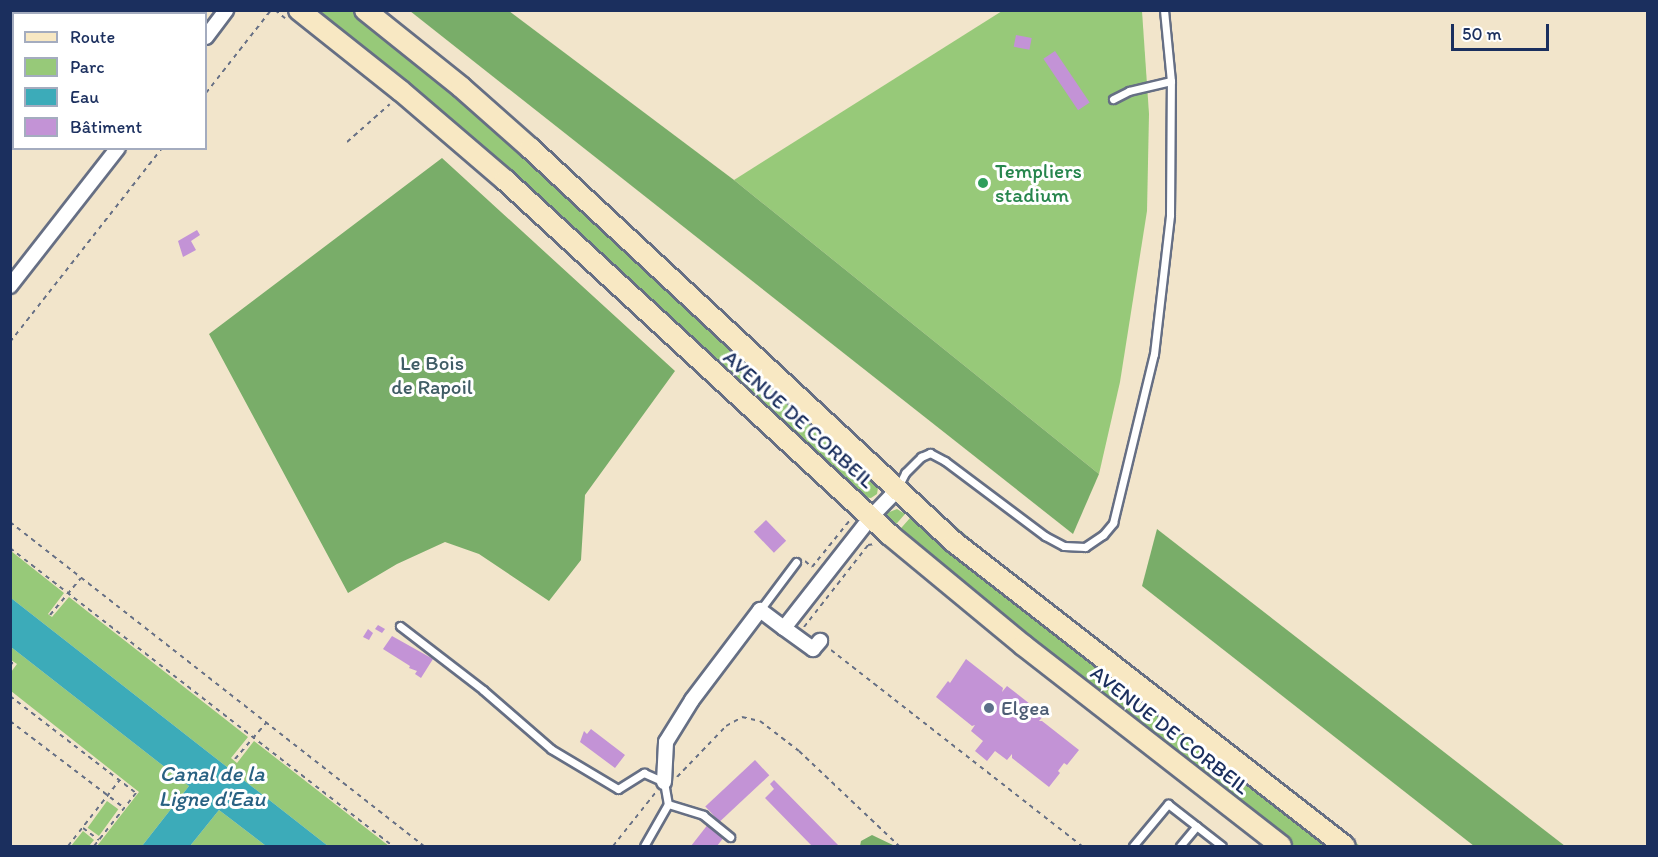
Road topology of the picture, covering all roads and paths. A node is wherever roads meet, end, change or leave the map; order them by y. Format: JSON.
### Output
{"nodes":[{"id":1,"x":226,"y":10,"type":"edge"},
{"id":2,"x":271,"y":10,"type":"edge"},
{"id":3,"x":299,"y":10,"type":"edge"},
{"id":4,"x":365,"y":10,"type":"edge"},
{"id":5,"x":1164,"y":10,"type":"edge"},
{"id":6,"x":207,"y":36,"type":"edge"},
{"id":7,"x":1171,"y":81,"type":"junction"},
{"id":8,"x":207,"y":92,"type":"edge"},
{"id":9,"x":1113,"y":99,"type":"dead end"},
{"id":10,"x":392,"y":102,"type":"dead end"},
{"id":11,"x":347,"y":142,"type":"dead end"},
{"id":12,"x":116,"y":150,"type":"edge"},
{"id":13,"x":160,"y":150,"type":"edge"},
{"id":14,"x":10,"y":286,"type":"edge"},
{"id":15,"x":10,"y":342,"type":"edge"},
{"id":16,"x":897,"y":490,"type":"junction"},
{"id":17,"x":871,"y":517,"type":"junction"},
{"id":18,"x":850,"y":520,"type":"dead end"},
{"id":19,"x":10,"y":522,"type":"edge"},
{"id":20,"x":875,"y":544,"type":"dead end"},
{"id":21,"x":10,"y":548,"type":"edge"},
{"id":22,"x":796,"y":562,"type":"joint"},
{"id":23,"x":81,"y":578,"type":"junction"},
{"id":24,"x":69,"y":593,"type":"junction"},
{"id":25,"x":760,"y":610,"type":"junction"},
{"id":26,"x":50,"y":615,"type":"dead end"},
{"id":27,"x":788,"y":623,"type":"junction"},
{"id":28,"x":400,"y":626,"type":"dead end"},
{"id":29,"x":820,"y":641,"type":"joint"},
{"id":30,"x":10,"y":696,"type":"edge"},
{"id":31,"x":10,"y":721,"type":"edge"},
{"id":32,"x":266,"y":723,"type":"junction"},
{"id":33,"x":254,"y":737,"type":"junction"},
{"id":34,"x":235,"y":759,"type":"dead end"},
{"id":35,"x":120,"y":781,"type":"junction"},
{"id":36,"x":664,"y":782,"type":"junction"},
{"id":37,"x":108,"y":795,"type":"junction"},
{"id":38,"x":668,"y":804,"type":"junction"},
{"id":39,"x":124,"y":808,"type":"junction"},
{"id":40,"x":1197,"y":826,"type":"junction"},
{"id":41,"x":83,"y":828,"type":"junction"},
{"id":42,"x":730,"y":837,"type":"dead end"},
{"id":43,"x":99,"y":840,"type":"junction"},
{"id":44,"x":68,"y":846,"type":"edge"},
{"id":45,"x":94,"y":846,"type":"edge"},
{"id":46,"x":393,"y":846,"type":"edge"},
{"id":47,"x":424,"y":846,"type":"edge"},
{"id":48,"x":613,"y":846,"type":"edge"},
{"id":49,"x":644,"y":846,"type":"edge"},
{"id":50,"x":899,"y":846,"type":"edge"},
{"id":51,"x":1082,"y":846,"type":"edge"},
{"id":52,"x":1133,"y":846,"type":"edge"},
{"id":53,"x":1180,"y":846,"type":"edge"},
{"id":54,"x":1222,"y":846,"type":"edge"},
{"id":55,"x":1281,"y":846,"type":"edge"},
{"id":56,"x":1345,"y":846,"type":"edge"}],
"edges":[{"from":1,"to":6,"type":"street"},
{"from":2,"to":8,"type":"path"},
{"from":3,"to":17,"type":"main road","name":"AVENUE DE CORBEIL"},
{"from":4,"to":16,"type":"main road","name":"AVENUE DE CORBEIL"},
{"from":5,"to":7,"type":"lane"},
{"from":7,"to":9,"type":"lane"},
{"from":7,"to":16,"type":"lane"},
{"from":10,"to":11,"type":"path"},
{"from":12,"to":14,"type":"street"},
{"from":13,"to":15,"type":"path"},
{"from":16,"to":17,"type":"street"},
{"from":16,"to":56,"type":"main road","name":"AVENUE DE CORBEIL"},
{"from":17,"to":27,"type":"street"},
{"from":17,"to":55,"type":"main road","name":"AVENUE DE CORBEIL"},
{"from":18,"to":22,"type":"path"},
{"from":19,"to":23,"type":"path"},
{"from":20,"to":27,"type":"path"},
{"from":21,"to":24,"type":"path"},
{"from":22,"to":25,"type":"lane"},
{"from":23,"to":24,"type":"path"},
{"from":23,"to":32,"type":"path"},
{"from":24,"to":26,"type":"path"},
{"from":24,"to":33,"type":"path"},
{"from":25,"to":27,"type":"street"},
{"from":25,"to":36,"type":"street"},
{"from":27,"to":29,"type":"street"},
{"from":28,"to":36,"type":"lane"},
{"from":29,"to":51,"type":"path"},
{"from":30,"to":35,"type":"path"},
{"from":31,"to":37,"type":"path"},
{"from":32,"to":33,"type":"path"},
{"from":32,"to":47,"type":"path"},
{"from":33,"to":34,"type":"path"},
{"from":33,"to":46,"type":"path"},
{"from":35,"to":37,"type":"path"},
{"from":35,"to":39,"type":"path"},
{"from":36,"to":38,"type":"lane"},
{"from":36,"to":48,"type":"path"},
{"from":36,"to":50,"type":"path"},
{"from":37,"to":39,"type":"path"},
{"from":37,"to":41,"type":"path"},
{"from":38,"to":42,"type":"lane"},
{"from":38,"to":49,"type":"lane"},
{"from":39,"to":43,"type":"path"},
{"from":40,"to":52,"type":"lane"},
{"from":40,"to":53,"type":"lane"},
{"from":40,"to":54,"type":"lane"},
{"from":41,"to":43,"type":"path"},
{"from":41,"to":44,"type":"path"},
{"from":43,"to":45,"type":"path"}]}
